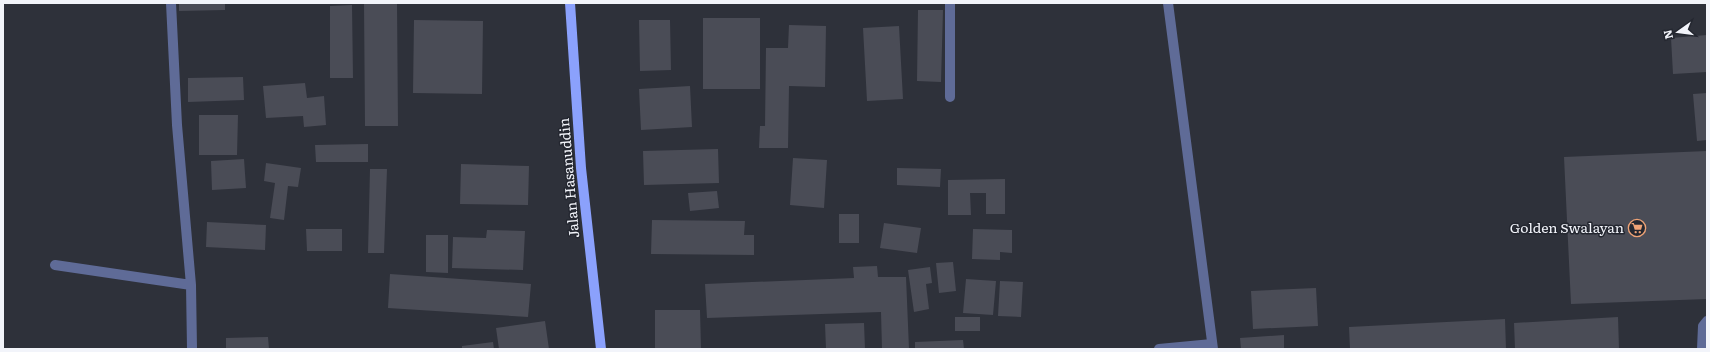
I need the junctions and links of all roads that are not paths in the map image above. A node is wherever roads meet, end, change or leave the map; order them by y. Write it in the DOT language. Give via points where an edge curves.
graph roads {
  1 [pos="171,3"];
  2 [pos="570,3"];
  3 [pos="950,3"];
  4 [pos="1168,3"];
  5 [pos="950,97"];
  6 [pos="55,265"];
  7 [pos="191,285"];
  8 [pos="1707,321"];
  9 [pos="1212,347"];
  10 [pos="192,349"];
  11 [pos="600,349"];
  12 [pos="1159,349"];
  13 [pos="1702,349"];
  1 -- 7 [label="street" via="176,125"];
  2 -- 11 [label="main road, Jalan Hasanuddin" via="581,168"];
  3 -- 5 [label="street"];
  4 -- 9 [label="street"];
  6 -- 7 [label="street"];
  7 -- 10 [label="street"];
  8 -- 13 [label="street" via="1703,326"];
  9 -- 12 [label="street"];
}
